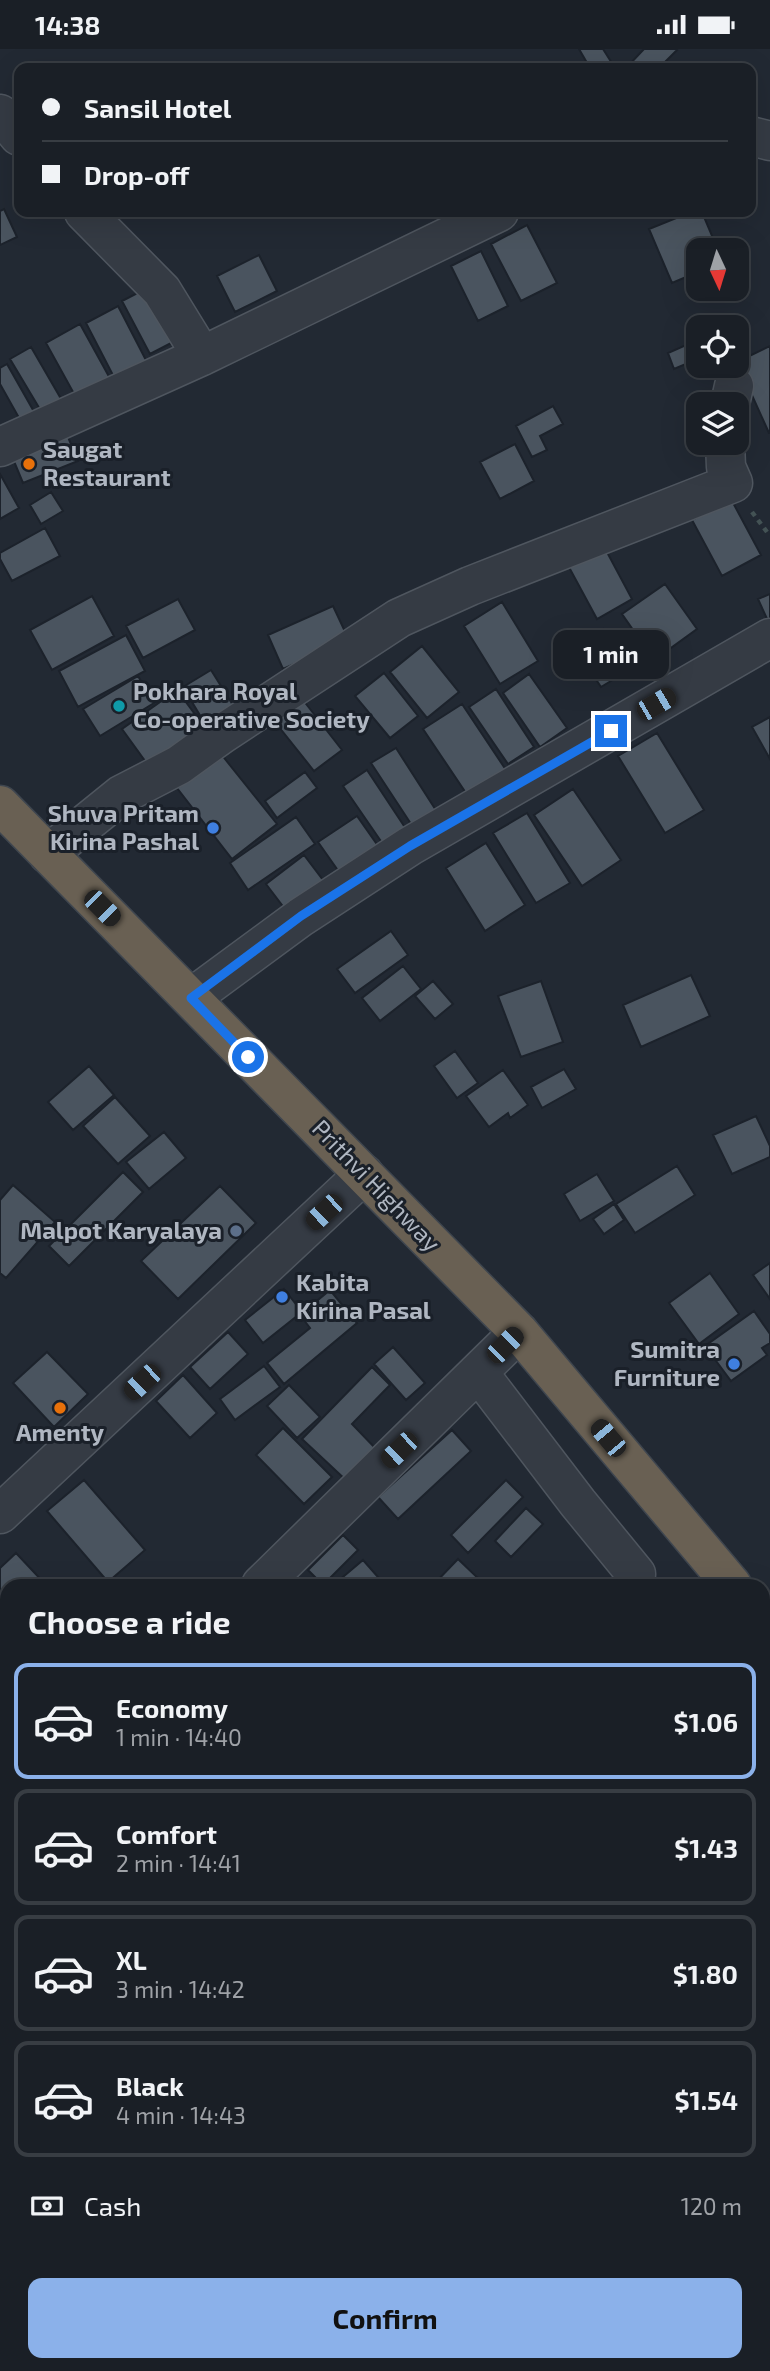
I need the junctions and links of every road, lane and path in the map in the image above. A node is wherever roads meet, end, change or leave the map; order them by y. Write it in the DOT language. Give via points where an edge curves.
graph roads {
  1 [pos="0,114"];
  2 [pos="14,130"];
  3 [pos="89,217"];
  4 [pos="489,217"];
  5 [pos="202,356"];
  6 [pos="0,447"];
  7 [pos="726,455"];
  8 [pos="770,638"];
  9 [pos="0,805"];
  10 [pos="48,854"];
  11 [pos="191,998"];
  12 [pos="364,1174"];
  13 [pos="519,1332"];
  14 [pos="478,1372"];
  15 [pos="0,1514"];
  16 [pos="267,1579"];
  17 [pos="636,1579"];
  18 [pos="727,1579"];
  1 -- 2 [label="street"];
  3 -- 5 [label="street" via="162,291"];
  4 -- 5 [label="street"];
  5 -- 6 [label="street"];
  7 -- 10 [label="street" via="733,483 399,618 179,765 121,795"];
  8 -- 11 [label="street" via="410,846 301,916"];
  9 -- 10 [label="highway, Prithvi Highway"];
  10 -- 11 [label="highway, Prithvi Highway"];
  11 -- 12 [label="highway, Prithvi Highway"];
  12 -- 13 [label="highway, Prithvi Highway"];
  12 -- 15 [label="street"];
  13 -- 14 [label="street"];
  13 -- 18 [label="highway, Prithvi Highway"];
  14 -- 16 [label="street"];
  14 -- 17 [label="street"];
}
